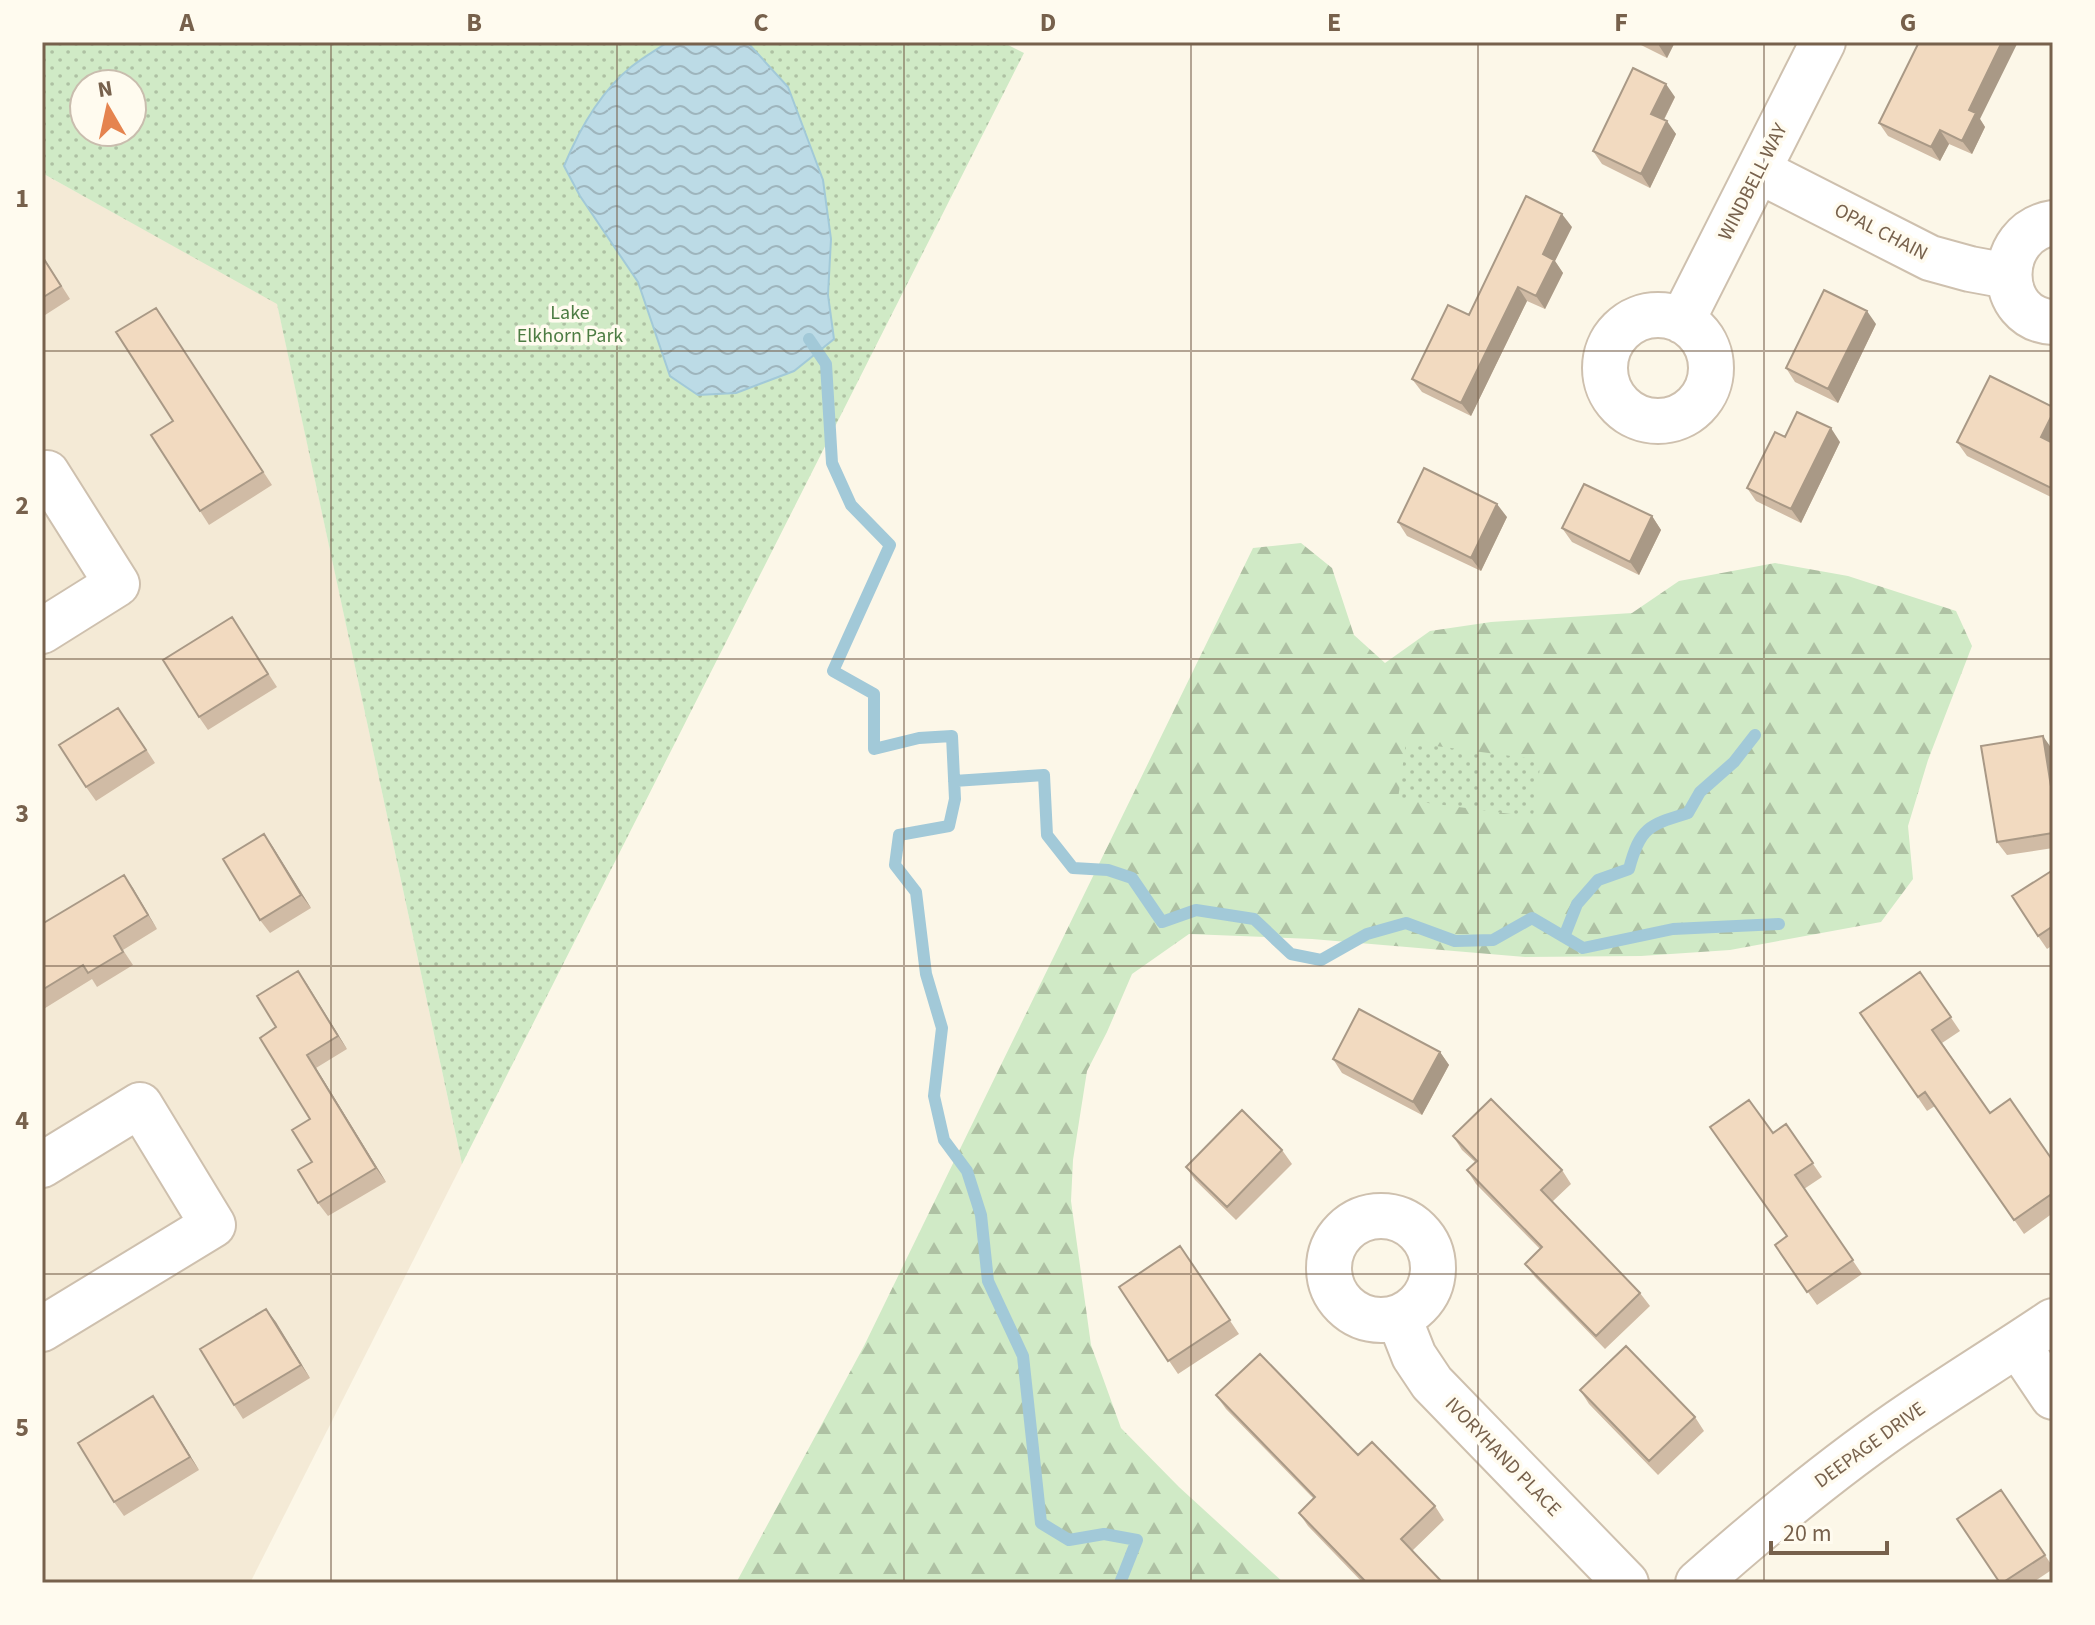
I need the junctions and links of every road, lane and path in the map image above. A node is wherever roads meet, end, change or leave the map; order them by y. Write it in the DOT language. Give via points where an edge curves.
graph roads {
  1 [pos="1823,42"];
  2 [pos="1759,171"];
  3 [pos="2053,223"];
  4 [pos="2008,276"];
  5 [pos="1682,321"];
  6 [pos="2053,322"];
  7 [pos="42,476"];
  8 [pos="42,631"];
  9 [pos="42,1165"];
  10 [pos="1399,1318"];
  11 [pos="42,1329"];
  12 [pos="2036,1333"];
  13 [pos="2053,1397"];
  14 [pos="1626,1583"];
  15 [pos="1698,1583"];
  1 -- 2 [label="street, WINDBELL WAY"];
  2 -- 4 [label="street, OPAL CHAIN" via="1930,258"];
  2 -- 5 [label="street, WINDBELL WAY"];
  3 -- 4 [label="street" via="2023,236"];
  4 -- 6 [label="street" via="2015,299 2027,313"];
  7 -- 8 [label="street" via="47,473 117,584"];
  9 -- 11 [label="street" via="140,1105 213,1225"];
  10 -- 14 [label="street, IVORYHAND PLACE" via="1432,1383"];
  12 -- 13 [label="street"];
  12 -- 15 [label="street, DEEPAGE DRIVE" via="1845,1461"];
}
